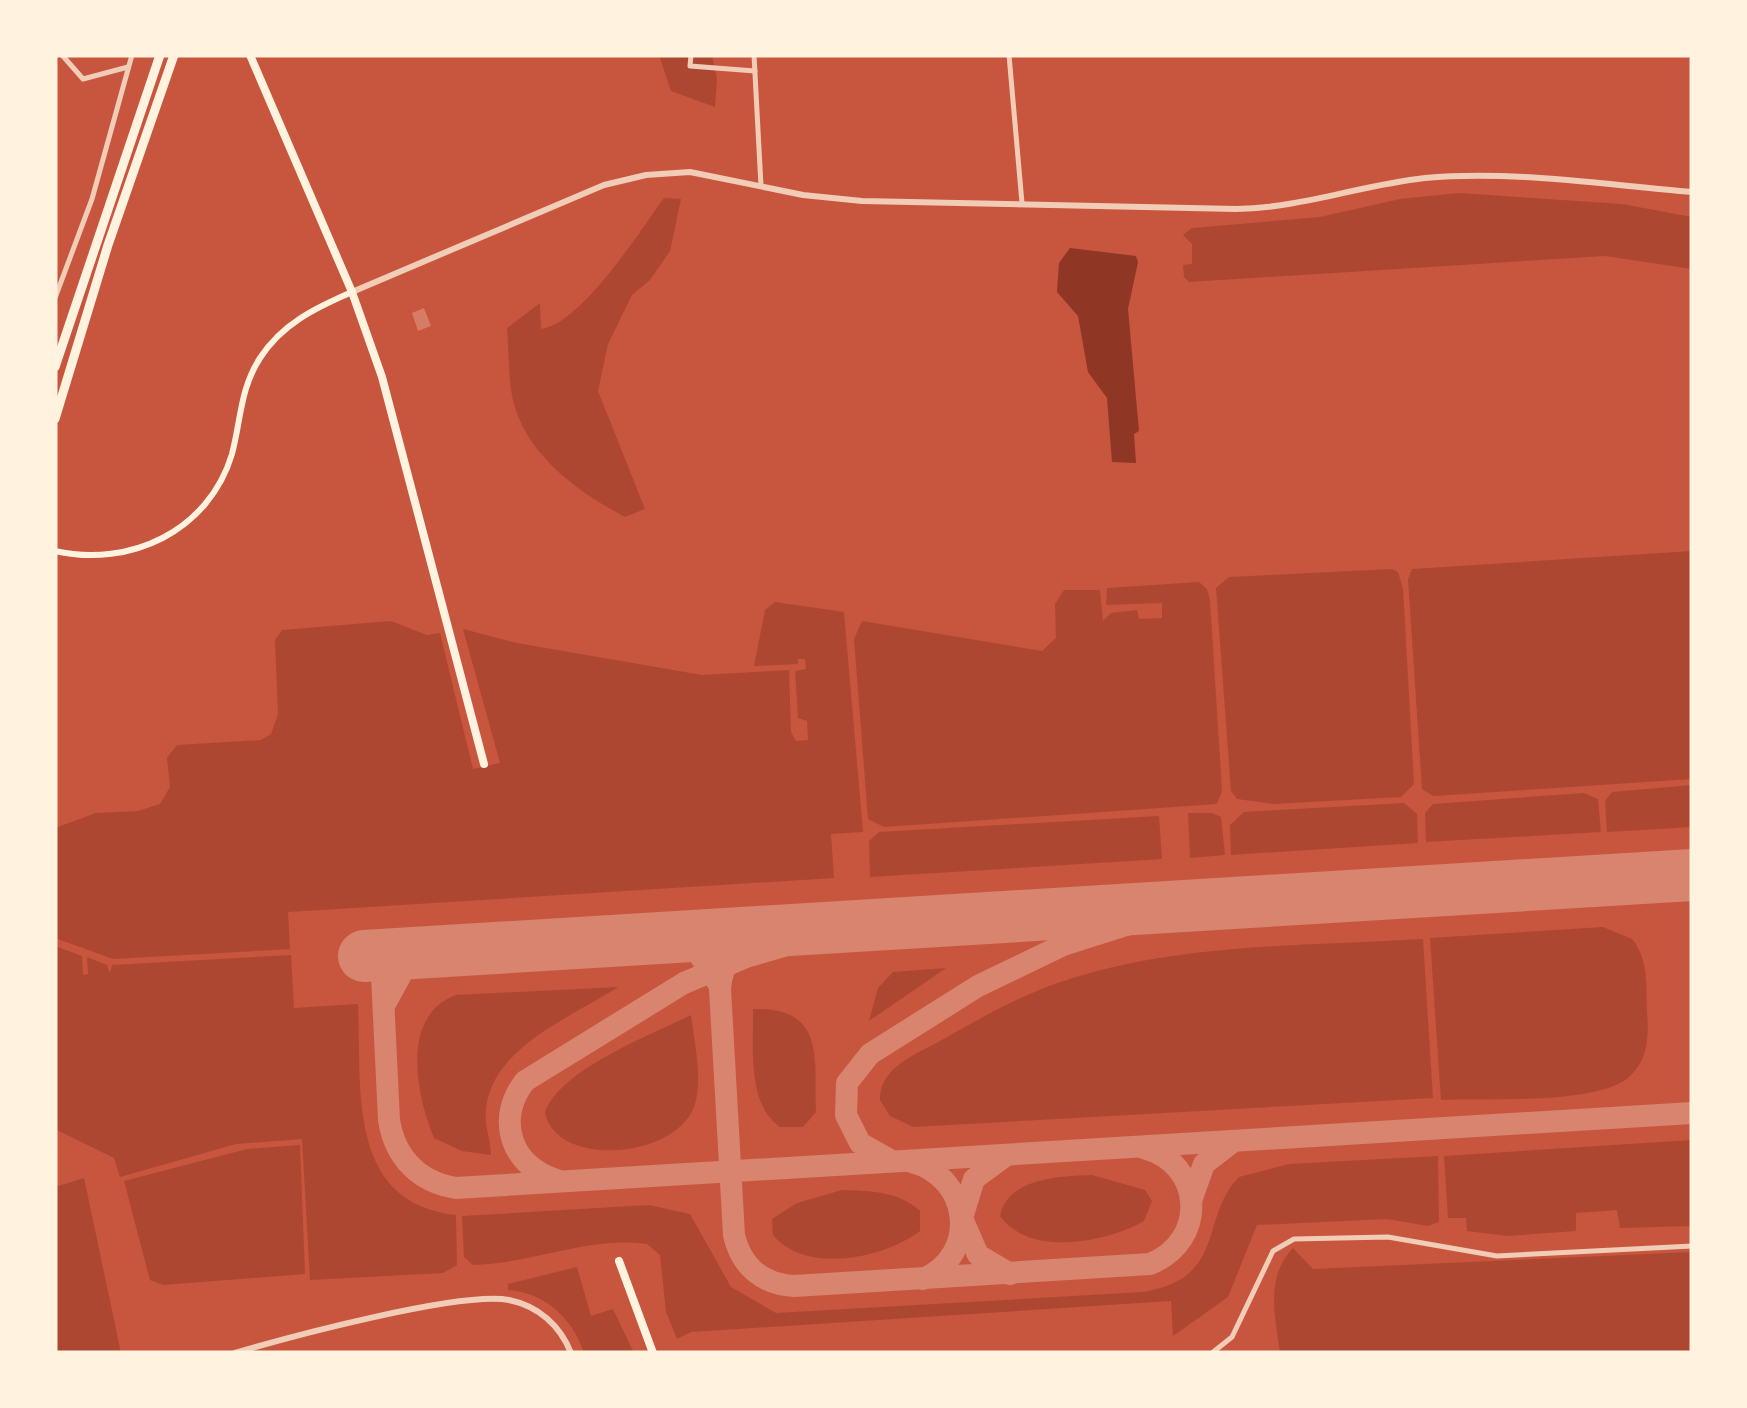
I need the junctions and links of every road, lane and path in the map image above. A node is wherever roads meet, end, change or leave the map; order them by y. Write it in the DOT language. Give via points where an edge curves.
graph roads {
  1 [pos="62,55"];
  2 [pos="132,55"];
  3 [pos="160,55"];
  4 [pos="174,55"];
  5 [pos="250,55"];
  6 [pos="691,55"];
  7 [pos="754,55"];
  8 [pos="1009,55"];
  9 [pos="128,67"];
  10 [pos="755,70"];
  11 [pos="761,186"];
  12 [pos="1692,192"];
  13 [pos="1022,204"];
  14 [pos="352,292"];
  15 [pos="55,298"];
  16 [pos="55,366"];
  17 [pos="55,419"];
  18 [pos="55,551"];
  19 [pos="484,764"];
  20 [pos="1692,1246"];
  21 [pos="619,1261"];
  22 [pos="235,1353"];
  23 [pos="570,1353"];
  24 [pos="652,1353"];
  25 [pos="1212,1353"];
  1 -- 9 [label="street" via="83,79"];
  2 -- 9 [label="street"];
  3 -- 16 [label="highway"];
  4 -- 17 [label="highway"];
  5 -- 14 [label="highway"];
  6 -- 10 [label="street" via="690,66"];
  7 -- 10 [label="street"];
  8 -- 13 [label="street"];
  9 -- 15 [label="street" via="96,186"];
  10 -- 11 [label="street"];
  11 -- 13 [label="street" via="862,201"];
  11 -- 14 [label="street" via="690,172 622,179"];
  12 -- 13 [label="street" via="1450,176 1266,209"];
  14 -- 18 [label="main road" via="301,316 266,349 242,395 229,462 190,519 162,540 126,553"];
  14 -- 19 [label="highway" via="382,377"];
  20 -- 25 [label="street" via="1497,1256 1388,1237 1294,1239 1273,1251 1232,1337"];
  21 -- 24 [label="highway"];
  22 -- 23 [label="street" via="488,1298 535,1309 557,1328"];
}
